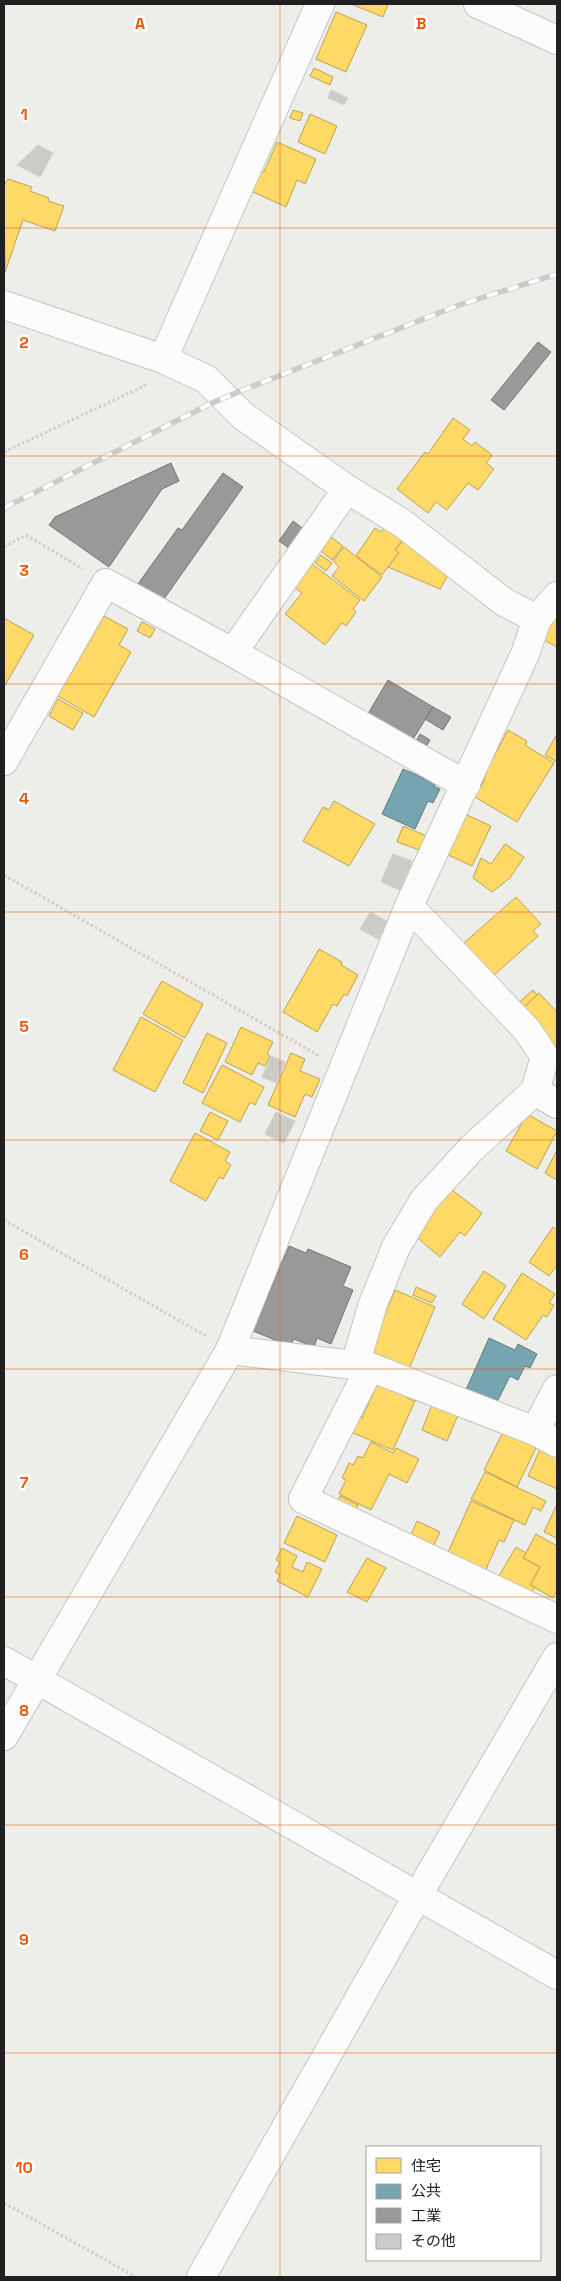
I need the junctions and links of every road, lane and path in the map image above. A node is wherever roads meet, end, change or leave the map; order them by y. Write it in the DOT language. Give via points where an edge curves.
graph roads {
  1 [pos="320,4"];
  2 [pos="478,4"];
  3 [pos="557,40"];
  4 [pos="4,305"];
  5 [pos="163,360"];
  6 [pos="4,452"];
  7 [pos="347,489"];
  8 [pos="4,547"];
  9 [pos="106,583"];
  10 [pos="557,596"];
  11 [pos="537,619"];
  12 [pos="233,652"];
  13 [pos="4,761"];
  14 [pos="466,785"];
  15 [pos="4,875"];
  16 [pos="408,906"];
  17 [pos="343,1070"];
  18 [pos="546,1098"];
  19 [pos="4,1220"];
  20 [pos="230,1350"];
  21 [pos="363,1366"];
  22 [pos="557,1389"];
  23 [pos="546,1437"];
  24 [pos="557,1619"];
  25 [pos="557,1657"];
  26 [pos="4,1661"];
  27 [pos="36,1679"];
  28 [pos="4,1736"];
  29 [pos="418,1895"];
  30 [pos="557,1975"];
  31 [pos="4,2203"];
  32 [pos="136,2277"];
  33 [pos="201,2277"];
  1 -- 5 [label="street"];
  2 -- 3 [label="street"];
  4 -- 5 [label="street"];
  5 -- 6 [label="path" via="144,386"];
  5 -- 7 [label="street" via="206,379 243,416"];
  7 -- 11 [label="street" via="402,523 504,602"];
  7 -- 12 [label="street"];
  8 -- 9 [label="path" via="26,535"];
  9 -- 12 [label="street"];
  9 -- 13 [label="street"];
  10 -- 11 [label="street"];
  11 -- 14 [label="street" via="525,654"];
  12 -- 14 [label="street"];
  14 -- 16 [label="street"];
  15 -- 17 [label="path"];
  16 -- 17 [label="street"];
  16 -- 18 [label="street" via="526,1030 545,1058"];
  17 -- 20 [label="street"];
  18 -- 21 [label="street" via="472,1148 424,1200 396,1247 373,1304"];
  19 -- 20 [label="path"];
  20 -- 21 [label="street"];
  20 -- 27 [label="street"];
  21 -- 23 [label="street"];
  21 -- 24 [label="street" via="303,1499"];
  22 -- 23 [label="street"];
  25 -- 29 [label="street"];
  26 -- 27 [label="street"];
  27 -- 28 [label="street"];
  27 -- 29 [label="street"];
  29 -- 30 [label="street"];
  29 -- 33 [label="street"];
  31 -- 32 [label="path"];
}
